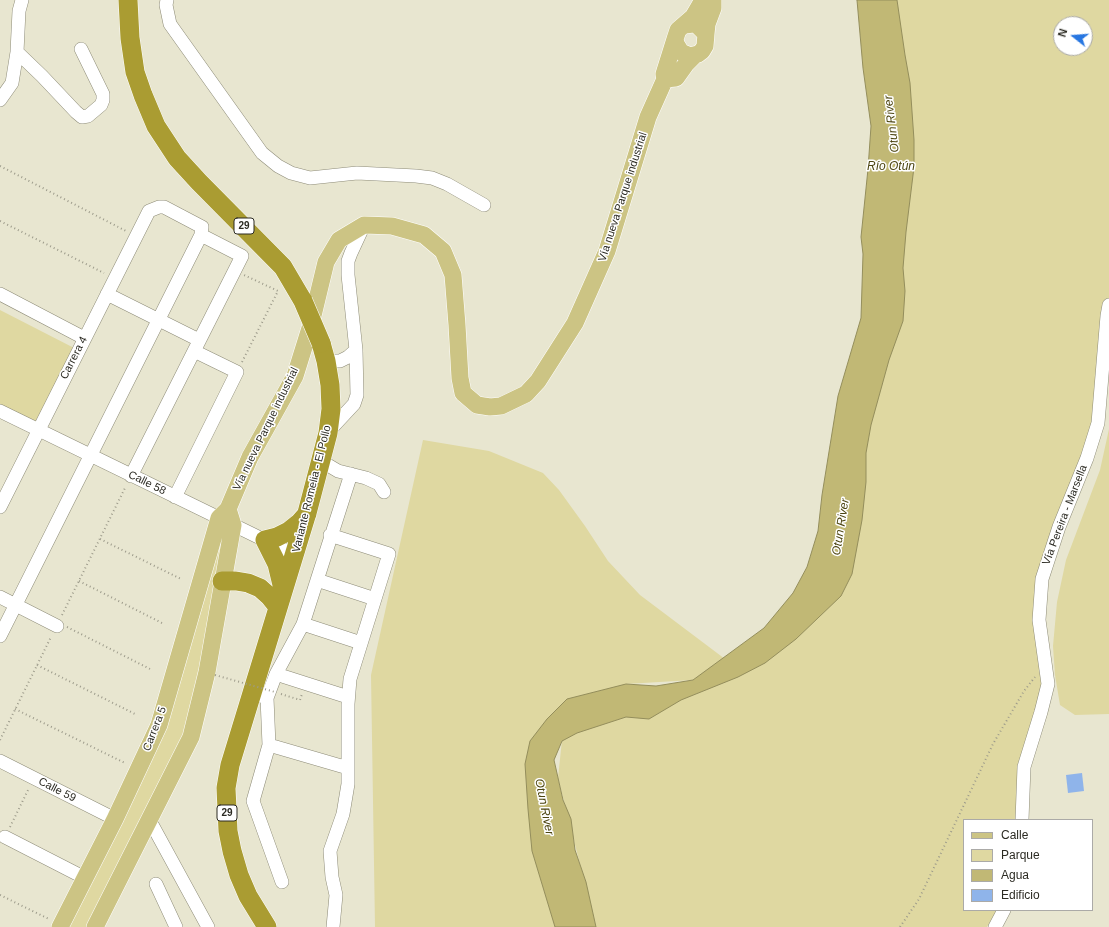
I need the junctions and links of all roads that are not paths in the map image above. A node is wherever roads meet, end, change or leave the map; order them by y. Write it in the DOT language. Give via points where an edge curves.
graph roads {
  1 [pos="22,0"];
  2 [pos="128,0"];
  3 [pos="166,0"];
  4 [pos="703,0"];
  5 [pos="713,0"];
  6 [pos="685,25"];
  7 [pos="706,34"];
  8 [pos="675,39"];
  9 [pos="81,50"];
  10 [pos="17,52"];
  11 [pos="695,55"];
  12 [pos="665,79"];
  13 [pos="0,100"];
  14 [pos="484,205"];
  15 [pos="364,224"];
  16 [pos="202,235"];
  17 [pos="0,294"];
  18 [pos="107,294"];
  19 [pos="1109,305"];
  20 [pos="159,320"];
  21 [pos="84,338"];
  22 [pos="197,345"];
  23 [pos="356,350"];
  24 [pos="326,361"];
  25 [pos="0,410"];
  26 [pos="38,430"];
  27 [pos="328,433"];
  28 [pos="90,456"];
  29 [pos="321,461"];
  30 [pos="351,474"];
  31 [pos="131,476"];
  32 [pos="384,492"];
  33 [pos="175,497"];
  34 [pos="0,507"];
  35 [pos="308,512"];
  36 [pos="226,517"];
  37 [pos="330,535"];
  38 [pos="265,540"];
  39 [pos="295,555"];
  40 [pos="317,580"];
  41 [pos="222,581"];
  42 [pos="0,597"];
  43 [pos="281,599"];
  44 [pos="375,599"];
  45 [pos="15,605"];
  46 [pos="58,624"];
  47 [pos="303,624"];
  48 [pos="0,636"];
  49 [pos="361,643"];
  50 [pos="276,674"];
  51 [pos="265,694"];
  52 [pos="348,697"];
  53 [pos="269,745"];
  54 [pos="0,761"];
  55 [pos="348,768"];
  56 [pos="115,819"];
  57 [pos="149,819"];
  58 [pos="1022,819"];
  59 [pos="5,837"];
  60 [pos="84,878"];
  61 [pos="282,882"];
  62 [pos="156,884"];
  63 [pos="1003,911"];
  64 [pos="60,926"];
  65 [pos="205,926"];
  66 [pos="95,927"];
  67 [pos="176,927"];
  68 [pos="267,927"];
  69 [pos="333,927"];
  70 [pos="995,927"];
  1 -- 10 [label="street"];
  2 -- 24 [label="highway, Variante Romelia - El Pollo / 29, bridge" via="135,72 156,126 177,158 283,266 303,301"];
  3 -- 14 [label="street" via="170,24 262,153 278,166 310,178 357,174 432,178"];
  4 -- 6 [label="main road, Vía nueva Parque industrial"];
  5 -- 7 [label="main road"];
  6 -- 7 [label="main road" via="697,25"];
  6 -- 8 [label="main road, Vía nueva Parque industrial" via="678,30"];
  7 -- 11 [label="main road" via="706,46"];
  8 -- 11 [label="main road" via="681,52 690,56"];
  8 -- 12 [label="main road, Vía nueva Parque industrial" via="664,74"];
  9 -- 10 [label="street" via="103,94 101,105 88,116 82,117"];
  10 -- 13 [label="street" via="12,82"];
  11 -- 12 [label="main road" via="676,78"];
  12 -- 15 [label="main road, Vía nueva Parque industrial" via="648,117 608,251 575,323 538,381 526,394 501,406 490,407 477,405 464,393 460,378 453,276 443,251 424,235 392,226"];
  15 -- 23 [label="street" via="348,261"];
  15 -- 36 [label="main road, Vía nueva Parque industrial" via="339,240 326,262 295,376 250,457"];
  16 -- 18 [label="street, Carrera 4" via="202,227 164,207 149,211"];
  16 -- 20 [label="street"];
  16 -- 22 [label="street" via="242,256"];
  17 -- 21 [label="street"];
  18 -- 20 [label="street"];
  18 -- 21 [label="street, Carrera 4"];
  19 -- 58 [label="street, Vía Pereira - Marsella" via="1098,423 1042,579 1039,620 1048,684 1024,767"];
  20 -- 22 [label="street"];
  20 -- 28 [label="street"];
  21 -- 26 [label="street, Carrera 4"];
  22 -- 31 [label="street"];
  22 -- 33 [label="street" via="237,372"];
  23 -- 24 [label="street" via="340,361"];
  23 -- 27 [label="street" via="357,395 354,404"];
  24 -- 27 [label="highway, Variante Romelia - El Pollo / 29" via="331,409"];
  25 -- 26 [label="street, Calle 58"];
  26 -- 28 [label="street, Calle 58"];
  26 -- 34 [label="street, Carrera 4"];
  27 -- 29 [label="highway, Variante Romelia - El Pollo / 29"];
  28 -- 31 [label="street, Calle 58"];
  28 -- 45 [label="street"];
  29 -- 30 [label="street" via="338,471"];
  29 -- 35 [label="highway, Variante Romelia - El Pollo / 29"];
  30 -- 32 [label="street" via="379,484"];
  30 -- 37 [label="street"];
  31 -- 33 [label="street, Calle 58"];
  33 -- 36 [label="street, Calle 58"];
  35 -- 38 [label="highway" via="289,531"];
  35 -- 39 [label="highway, Variante Romelia - El Pollo / 29"];
  36 -- 38 [label="street, Calle 58"];
  36 -- 41 [label="main road"];
  36 -- 56 [label="main road, Carrera 5" via="159,725"];
  37 -- 40 [label="street"];
  37 -- 44 [label="street" via="389,554"];
  38 -- 39 [label="street, Calle 58"];
  38 -- 43 [label="highway" via="277,564"];
  39 -- 43 [label="highway, Variante Romelia - El Pollo / 29"];
  40 -- 44 [label="street"];
  40 -- 47 [label="street"];
  41 -- 43 [label="highway" via="236,580 248,583 270,596"];
  41 -- 57 [label="main road" via="207,672 190,737"];
  42 -- 45 [label="street"];
  43 -- 51 [label="highway, Variante Romelia - El Pollo / 29"];
  44 -- 49 [label="street"];
  45 -- 46 [label="street"];
  45 -- 48 [label="street"];
  47 -- 49 [label="street"];
  47 -- 50 [label="street"];
  49 -- 52 [label="street" via="350,679"];
  50 -- 51 [label="street"];
  50 -- 52 [label="street"];
  51 -- 53 [label="street"];
  51 -- 68 [label="highway, Variante Romelia - El Pollo / 29" via="230,765 226,788 228,831 239,875 248,896"];
  52 -- 55 [label="street"];
  53 -- 55 [label="street"];
  53 -- 61 [label="street" via="253,801"];
  54 -- 56 [label="street, Calle 59"];
  55 -- 69 [label="street" via="343,814 330,851 336,895"];
  56 -- 60 [label="main road, Carrera 5"];
  57 -- 65 [label="street"];
  57 -- 66 [label="main road"];
  59 -- 60 [label="street"];
  60 -- 64 [label="main road, Carrera 5"];
  62 -- 67 [label="street"];
  63 -- 70 [label="street"];
}
